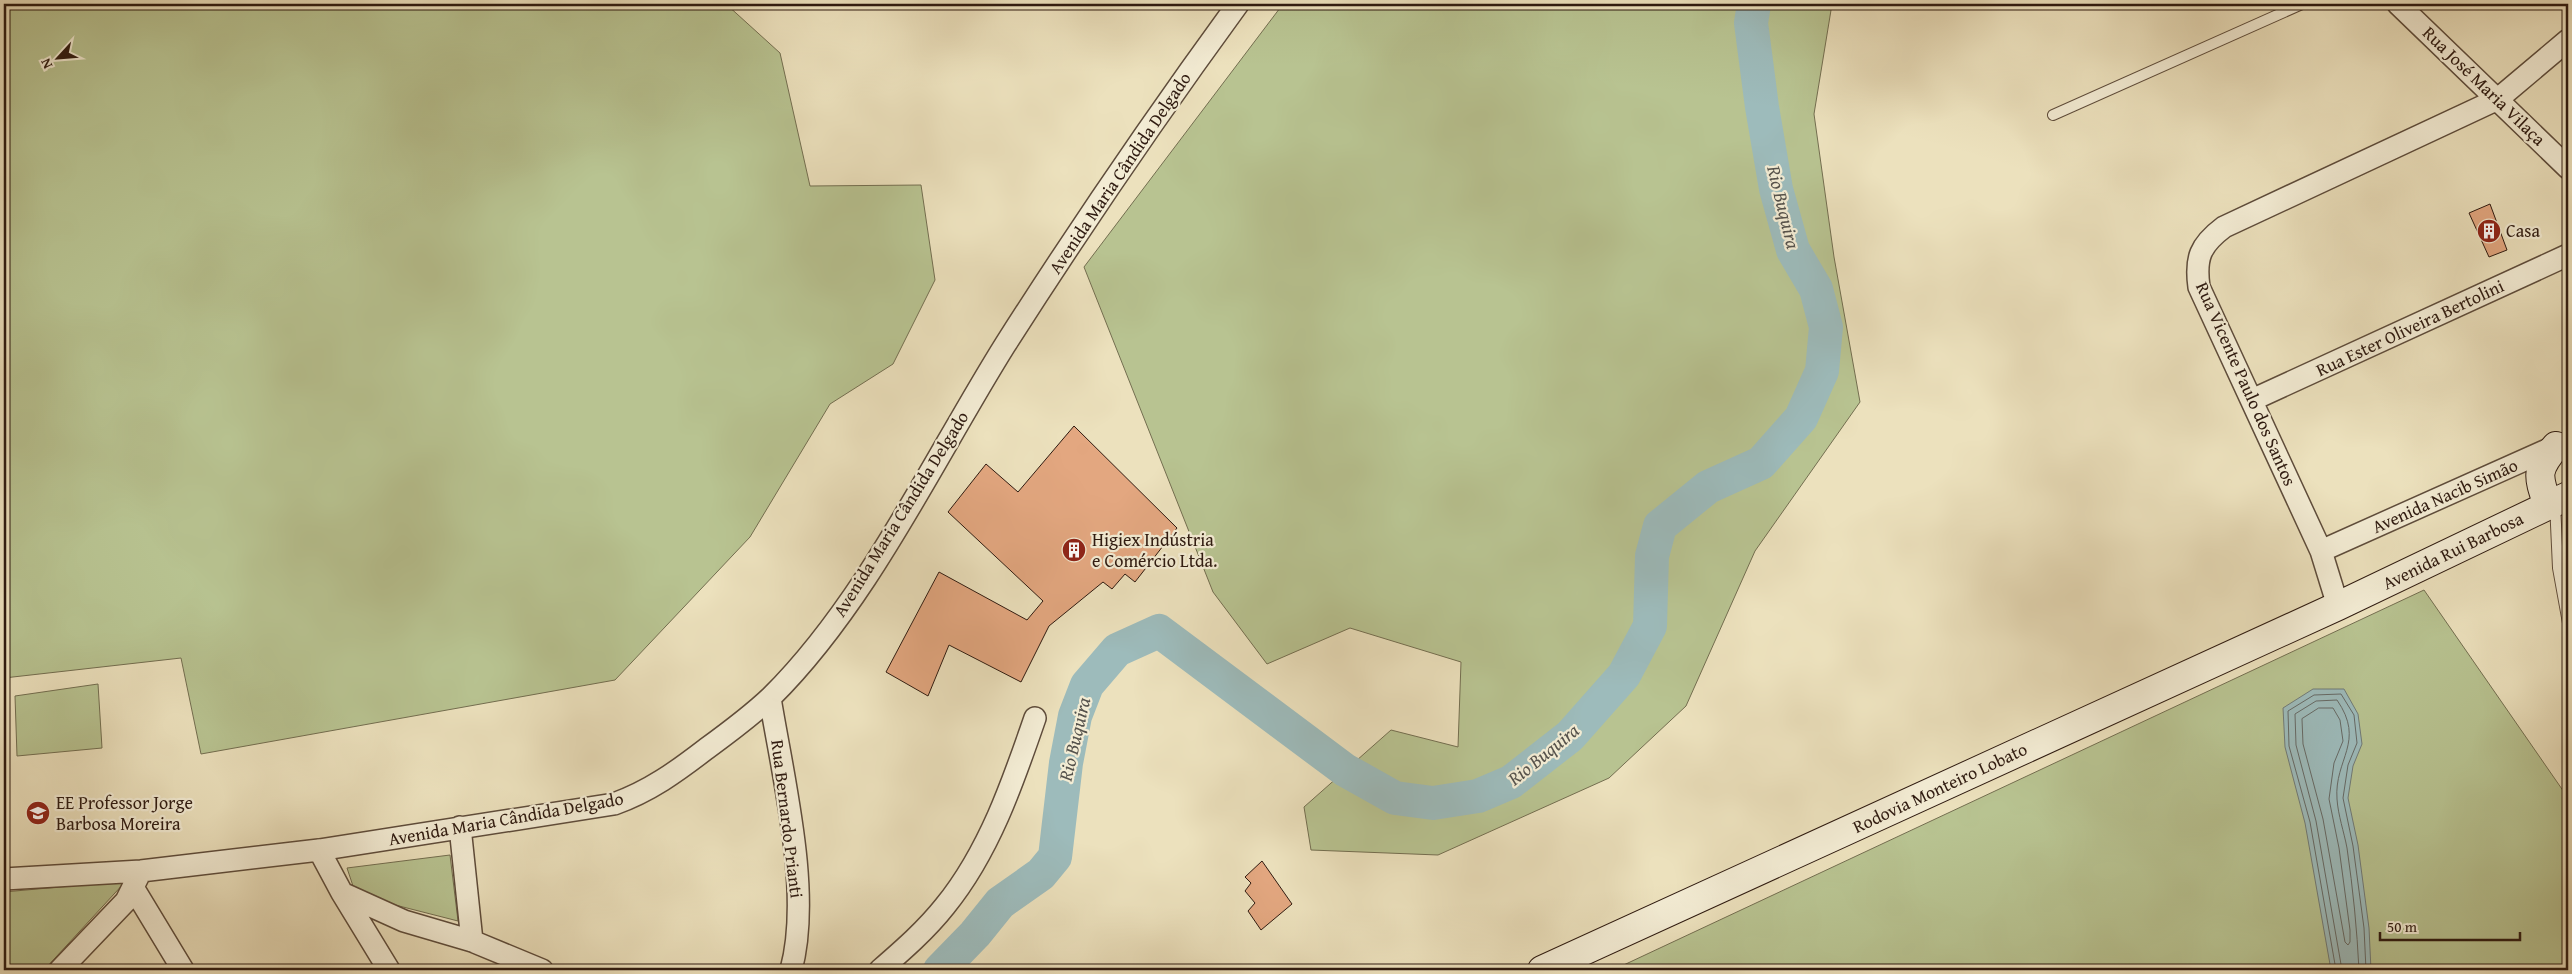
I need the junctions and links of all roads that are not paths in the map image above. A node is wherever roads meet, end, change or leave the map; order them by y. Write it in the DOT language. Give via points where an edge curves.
graph roads {
  1 [pos="1238,4"];
  2 [pos="2302,4"];
  3 [pos="2398,4"];
  4 [pos="2568,40"];
  5 [pos="2498,99"];
  6 [pos="2053,115"];
  7 [pos="2568,168"];
  8 [pos="2568,255"];
  9 [pos="2252,400"];
  10 [pos="2562,444"];
  11 [pos="2557,508"];
  12 [pos="2568,530"];
  13 [pos="2321,551"];
  14 [pos="2338,606"];
  15 [pos="2568,623"];
  16 [pos="770,698"];
  17 [pos="1035,718"];
  18 [pos="460,827"];
  19 [pos="320,850"];
  20 [pos="4,879"];
  21 [pos="138,880"];
  22 [pos="342,893"];
  23 [pos="404,921"];
  24 [pos="472,941"];
  25 [pos="60,970"];
  26 [pos="183,970"];
  27 [pos="389,970"];
  28 [pos="394,970"];
  29 [pos="542,970"];
  30 [pos="791,970"];
  31 [pos="880,970"];
  32 [pos="1542,970"];
  1 -- 16 [label="street, Avenida Maria Cândida Delgado" via="1152,122 1005,346 866,577 814,650"];
  2 -- 6 [label="lane"];
  3 -- 5 [label="street, Rua José Maria Vilaça"];
  4 -- 5 [label="street, Rua Vicente Paulo dos Santos"];
  5 -- 7 [label="street, Rua José Maria Vilaça"];
  5 -- 9 [label="street, Rua Vicente Paulo dos Santos" via="2224,227 2210,238 2196,266 2199,287"];
  8 -- 9 [label="street, Rua Ester Oliveira Bertolini"];
  9 -- 13 [label="street, Rua Vicente Paulo dos Santos"];
  10 -- 11 [label="main road" via="2542,462 2540,473"];
  10 -- 13 [label="street, Avenida Nacib Simão"];
  11 -- 12 [label="lane"];
  11 -- 14 [label="main road, Avenida Rui Barbosa"];
  11 -- 15 [label="lane" via="2558,568"];
  13 -- 14 [label="street, Rua Vicente Paulo dos Santos"];
  14 -- 32 [label="main road, Rodovia Monteiro Lobato"];
  16 -- 18 [label="street, Avenida Maria Cândida Delgado" via="658,785 632,797 614,804"];
  16 -- 30 [label="street, Rua Bernardo Prianti" via="797,875 797,949"];
  17 -- 31 [label="street" via="1015,776 966,878 917,937"];
  18 -- 19 [label="street, Avenida Maria Cândida Delgado"];
  18 -- 24 [label="street"];
  19 -- 21 [label="street, Avenida Maria Cândida Delgado"];
  19 -- 22 [label="street"];
  20 -- 21 [label="street, Avenida Maria Cândida Delgado"];
  21 -- 25 [label="street" via="116,912"];
  21 -- 26 [label="street"];
  22 -- 23 [label="street"];
  22 -- 27 [label="street"];
  23 -- 24 [label="street"];
  23 -- 28 [label="street" via="387,924 382,934"];
  24 -- 29 [label="street"];
}
